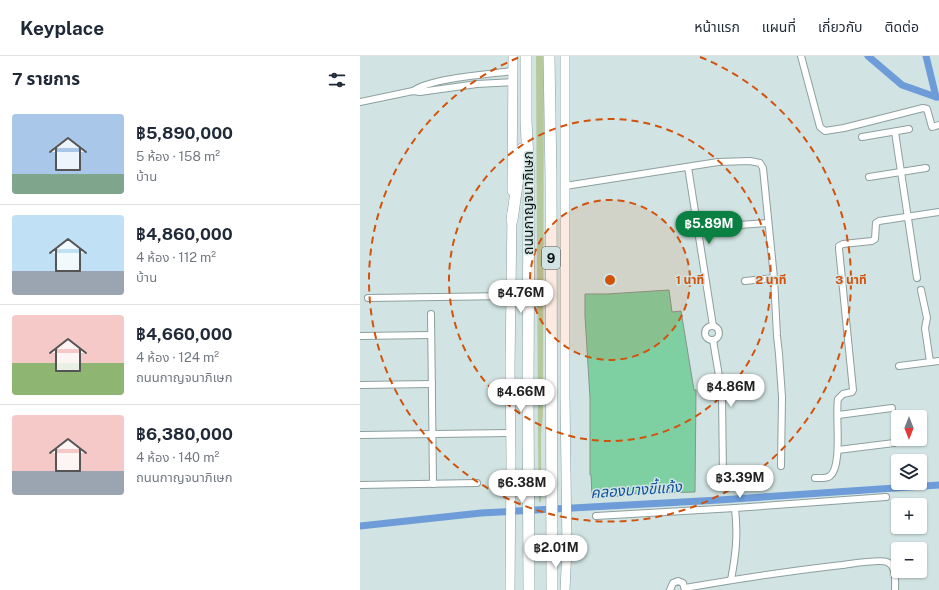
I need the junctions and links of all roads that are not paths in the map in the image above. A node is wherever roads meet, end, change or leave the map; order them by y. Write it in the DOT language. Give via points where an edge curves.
graph roads {
  1 [pos="514,56"];
  2 [pos="526,56"];
  3 [pos="549,56"];
  4 [pos="565,56"];
  5 [pos="801,56"];
  6 [pos="514,71"];
  7 [pos="514,82"];
  8 [pos="413,91"];
  9 [pos="360,102"];
  10 [pos="526,121"];
  11 [pos="939,125"];
  12 [pos="909,129"];
  13 [pos="895,132"];
  14 [pos="862,137"];
  15 [pos="688,167"];
  16 [pos="926,168"];
  17 [pos="901,173"];
  18 [pos="869,177"];
  19 [pos="565,186"];
  20 [pos="939,212"];
  21 [pos="908,217"];
  22 [pos="512,220"];
  23 [pos="768,223"];
  24 [pos="739,225"];
  25 [pos="774,278"];
  26 [pos="917,278"];
  27 [pos="745,281"];
  28 [pos="921,290"];
  29 [pos="511,296"];
  30 [pos="368,298"];
  31 [pos="431,314"];
  32 [pos="713,326"];
  33 [pos="431,335"];
  34 [pos="360,336"];
  35 [pos="713,340"];
  36 [pos="939,361"];
  37 [pos="930,362"];
  38 [pos="899,366"];
  39 [pos="432,384"];
  40 [pos="360,385"];
  41 [pos="892,408"];
  42 [pos="838,415"];
  43 [pos="511,433"];
  44 [pos="433,434"];
  45 [pos="360,435"];
  46 [pos="891,443"];
  47 [pos="838,450"];
  48 [pos="781,466"];
  49 [pos="723,477"];
  50 [pos="815,478"];
  51 [pos="478,483"];
  52 [pos="433,484"];
  53 [pos="360,485"];
  54 [pos="886,497"];
  55 [pos="735,508"];
  56 [pos="596,516"];
  57 [pos="731,580"];
  58 [pos="685,589"];
  59 [pos="510,590"];
  60 [pos="529,590"];
  61 [pos="552,590"];
  62 [pos="565,590"];
  63 [pos="670,590"];
  64 [pos="895,590"];
  1 -- 6 [label="main road"];
  2 -- 10 [label="highway, ถนนกาญจนาภิเษก / 9"];
  3 -- 61 [label="highway, ถนนกาญจนาภิเษก / 9"];
  4 -- 19 [label="main road"];
  5 -- 11 [label="street" via="820,127 825,131 923,108 927,109 932,127"];
  6 -- 7 [label="main road"];
  6 -- 8 [label="street" via="452,79 419,87"];
  7 -- 8 [label="street"];
  7 -- 22 [label="main road"];
  8 -- 9 [label="street"];
  10 -- 22 [label="highway"];
  10 -- 60 [label="highway, ถนนกาญจนาภิเษก / 9" via="529,181"];
  12 -- 13 [label="street"];
  13 -- 14 [label="street"];
  13 -- 17 [label="street"];
  15 -- 19 [label="street"];
  15 -- 23 [label="street" via="724,162 760,163"];
  15 -- 32 [label="street"];
  16 -- 17 [label="street"];
  17 -- 18 [label="street"];
  17 -- 21 [label="street"];
  19 -- 62 [label="main road"];
  20 -- 21 [label="street"];
  21 -- 26 [label="street"];
  21 -- 42 [label="street" via="876,223 876,235 872,241 839,246 853,390 838,399"];
  22 -- 29 [label="main road"];
  23 -- 24 [label="street"];
  23 -- 25 [label="street"];
  25 -- 27 [label="street"];
  25 -- 48 [label="street" via="782,397"];
  28 -- 37 [label="street" via="927,318 925,328"];
  29 -- 30 [label="street"];
  29 -- 43 [label="main road"];
  31 -- 33 [label="street"];
  32 -- 35 [label="street" via="719,332"];
  32 -- 35 [label="street" via="704,332 708,339"];
  33 -- 34 [label="street"];
  33 -- 39 [label="street"];
  35 -- 49 [label="street" via="722,402"];
  36 -- 37 [label="street"];
  37 -- 38 [label="street"];
  39 -- 40 [label="street"];
  39 -- 44 [label="street"];
  41 -- 42 [label="street"];
  42 -- 47 [label="street"];
  43 -- 44 [label="street"];
  43 -- 59 [label="main road"];
  44 -- 45 [label="street"];
  44 -- 52 [label="street"];
  46 -- 47 [label="street"];
  47 -- 50 [label="street" via="836,464 830,476"];
  51 -- 52 [label="street"];
  52 -- 53 [label="street"];
  54 -- 55 [label="street"];
  55 -- 56 [label="street"];
  55 -- 57 [label="street" via="737,541"];
  57 -- 58 [label="street"];
  57 -- 64 [label="street" via="860,563 888,562 894,570"];
  58 -- 63 [label="street" via="678,581 672,583"];
}
